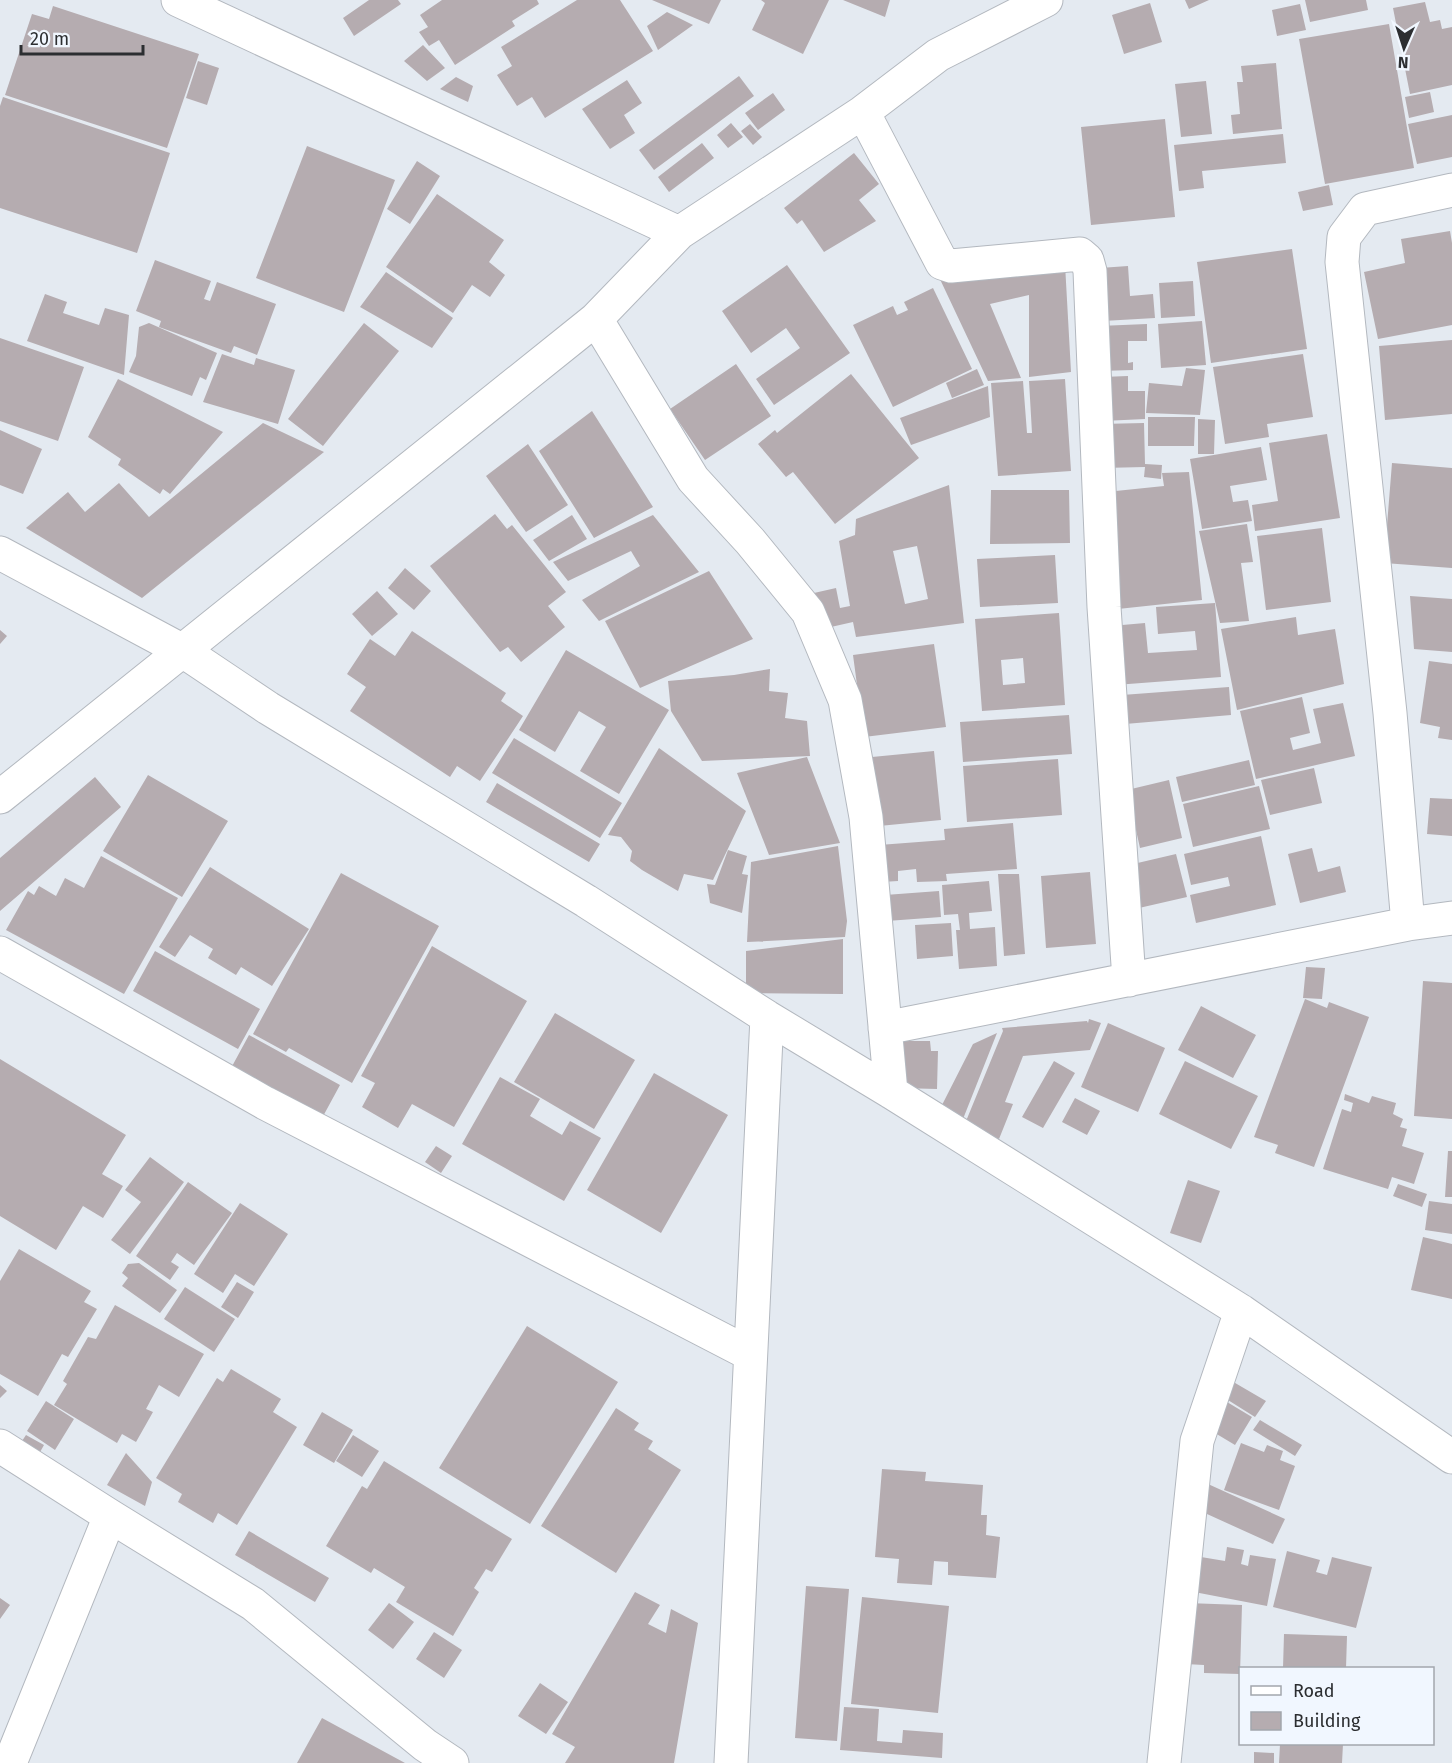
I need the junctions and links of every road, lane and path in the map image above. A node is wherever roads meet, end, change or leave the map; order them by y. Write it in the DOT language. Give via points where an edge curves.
graph roads {
  1 [pos="178,0"];
  2 [pos="1046,0"];
  3 [pos="862,112"];
  4 [pos="1452,190"];
  5 [pos="679,233"];
  6 [pos="596,319"];
  7 [pos="0,553"];
  8 [pos="183,651"];
  9 [pos="0,797"];
  10 [pos="1452,918"];
  11 [pos="1408,924"];
  12 [pos="0,953"];
  13 [pos="1129,980"];
  14 [pos="767,1017"];
  15 [pos="885,1028"];
  16 [pos="891,1092"];
  17 [pos="1241,1311"];
  18 [pos="750,1354"];
  19 [pos="0,1446"];
  20 [pos="1452,1457"];
  21 [pos="110,1516"];
  22 [pos="10,1763"];
  23 [pos="452,1763"];
  24 [pos="731,1763"];
  25 [pos="1164,1763"];
  1 -- 5 [label="street"];
  2 -- 3 [label="street" via="938,56"];
  3 -- 5 [label="street"];
  3 -- 13 [label="street" via="942,263 951,266 1080,254 1087,260 1104,607"];
  4 -- 11 [label="street" via="1365,209 1344,237 1342,262 1390,713"];
  5 -- 6 [label="street"];
  6 -- 8 [label="street"];
  6 -- 15 [label="street" via="693,478 808,612 845,700 866,817"];
  7 -- 8 [label="street"];
  8 -- 9 [label="street"];
  8 -- 14 [label="street" via="268,708 586,901"];
  10 -- 11 [label="street"];
  11 -- 13 [label="street"];
  12 -- 18 [label="street" via="265,1103"];
  13 -- 15 [label="street"];
  14 -- 16 [label="street"];
  14 -- 18 [label="street"];
  15 -- 16 [label="street"];
  16 -- 17 [label="street"];
  17 -- 20 [label="street"];
  17 -- 25 [label="street" via="1197,1441"];
  18 -- 24 [label="street"];
  19 -- 21 [label="street"];
  21 -- 22 [label="street"];
  21 -- 23 [label="street" via="254,1604"];
}
